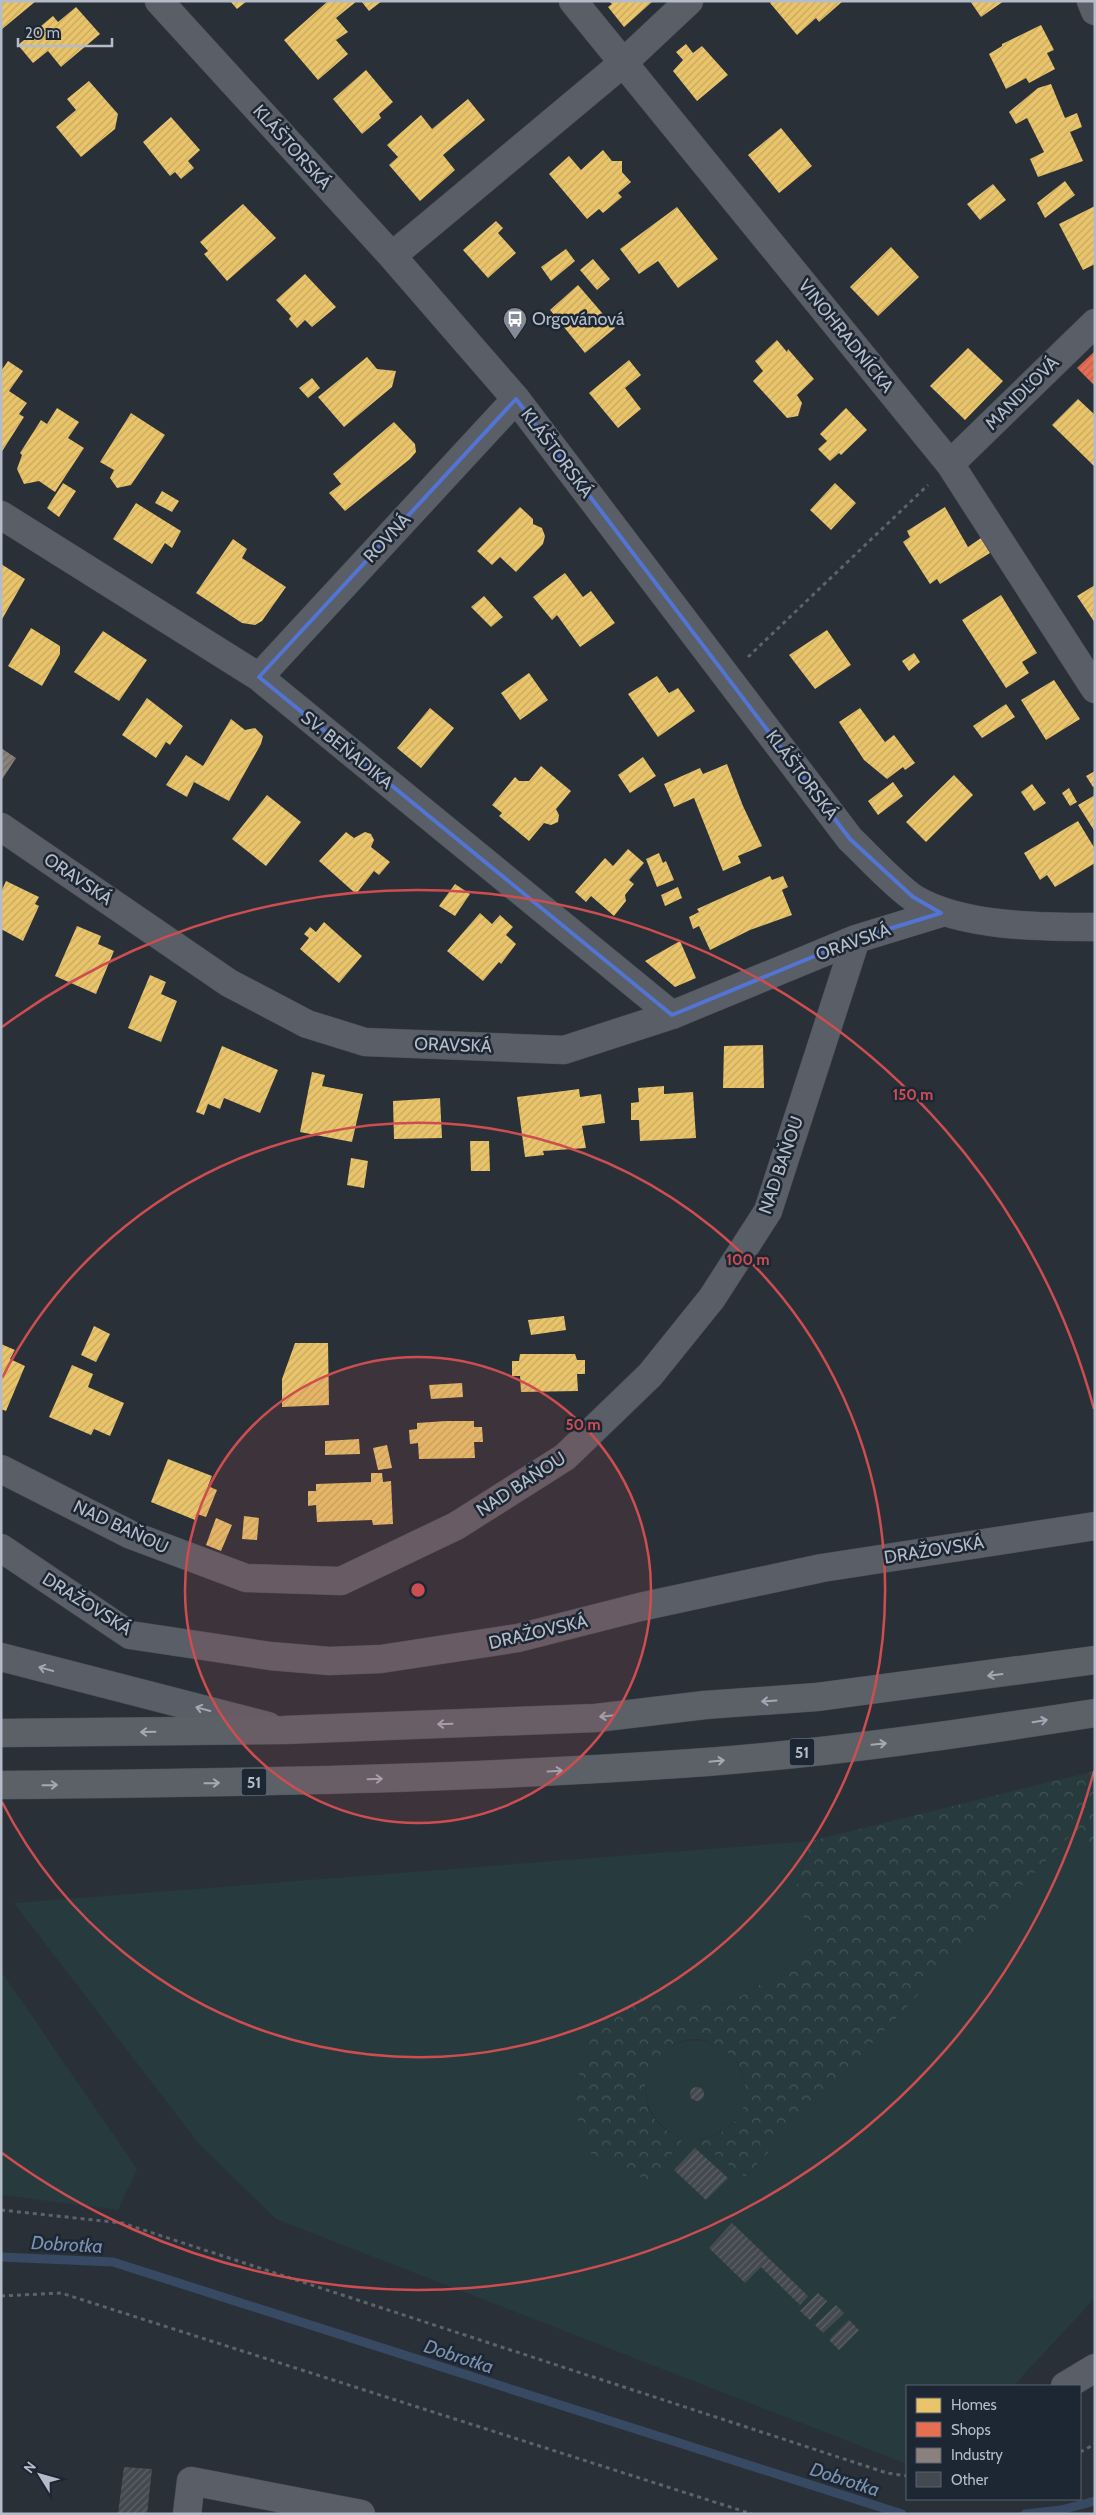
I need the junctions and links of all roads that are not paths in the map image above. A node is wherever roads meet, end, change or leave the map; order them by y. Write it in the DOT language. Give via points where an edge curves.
graph roads {
  1 [pos="159,1"];
  2 [pos="573,1"];
  3 [pos="689,1"];
  4 [pos="1091,1"];
  5 [pos="1095,11"];
  6 [pos="623,63"];
  7 [pos="392,256"];
  8 [pos="1095,324"];
  9 [pos="516,399"];
  10 [pos="950,464"];
  11 [pos="1,515"];
  12 [pos="258,678"];
  13 [pos="1095,690"];
  14 [pos="1,827"];
  15 [pos="941,913"];
  16 [pos="1095,927"];
  17 [pos="856,938"];
  18 [pos="672,1015"];
  19 [pos="1,1469"];
  20 [pos="1095,1526"];
  21 [pos="1,1548"];
  22 [pos="1,1657"];
  23 [pos="1095,1660"];
  24 [pos="1095,1713"];
  25 [pos="284,1730"];
  26 [pos="1,1734"];
  27 [pos="1,1785"];
  28 [pos="1095,2368"];
  29 [pos="1067,2385"];
  30 [pos="187,2514"];
  31 [pos="361,2514"];
  1 -- 7 [label="street, KLÁŠTORSKÁ"];
  2 -- 6 [label="street, VINOHRADNÍCKA"];
  3 -- 6 [label="street"];
  4 -- 5 [label="street"];
  6 -- 7 [label="street"];
  6 -- 10 [label="street, VINOHRADNÍCKA"];
  7 -- 9 [label="street, KLÁŠTORSKÁ"];
  8 -- 10 [label="street, MANDĽOVÁ"];
  9 -- 12 [label="street, ROVNÁ"];
  9 -- 15 [label="street, KLÁŠTORSKÁ" via="850,839 913,897"];
  10 -- 13 [label="street, VINOHRADNÍCKA"];
  11 -- 12 [label="street, SV. BEŇADIKA"];
  12 -- 18 [label="street, SV. BEŇADIKA"];
  14 -- 18 [label="street, ORAVSKÁ" via="229,983 307,1024 365,1042 564,1050"];
  15 -- 16 [label="street" via="1030,927"];
  15 -- 17 [label="street, ORAVSKÁ"];
  17 -- 18 [label="street, ORAVSKÁ"];
  17 -- 19 [label="street, NAD BAŇOU" via="768,1211 712,1298 650,1375 565,1457 456,1526 342,1581 246,1578 131,1535"];
  20 -- 21 [label="street, DRAŽOVSKÁ" via="822,1568 640,1607 518,1638 381,1659 329,1661 270,1656 130,1634"];
  25 -- 22 [label="street, one-way"];
  23 -- 25 [label="main road, one-way" via="817,1697 705,1705 596,1718"];
  27 -- 24 [label="main road, 51, one-way" via="294,1782 708,1762 912,1741"];
  25 -- 26 [label="main road, one-way"];
  28 -- 29 [label="street"];
  30 -- 31 [label="street" via="191,2481"];
}
